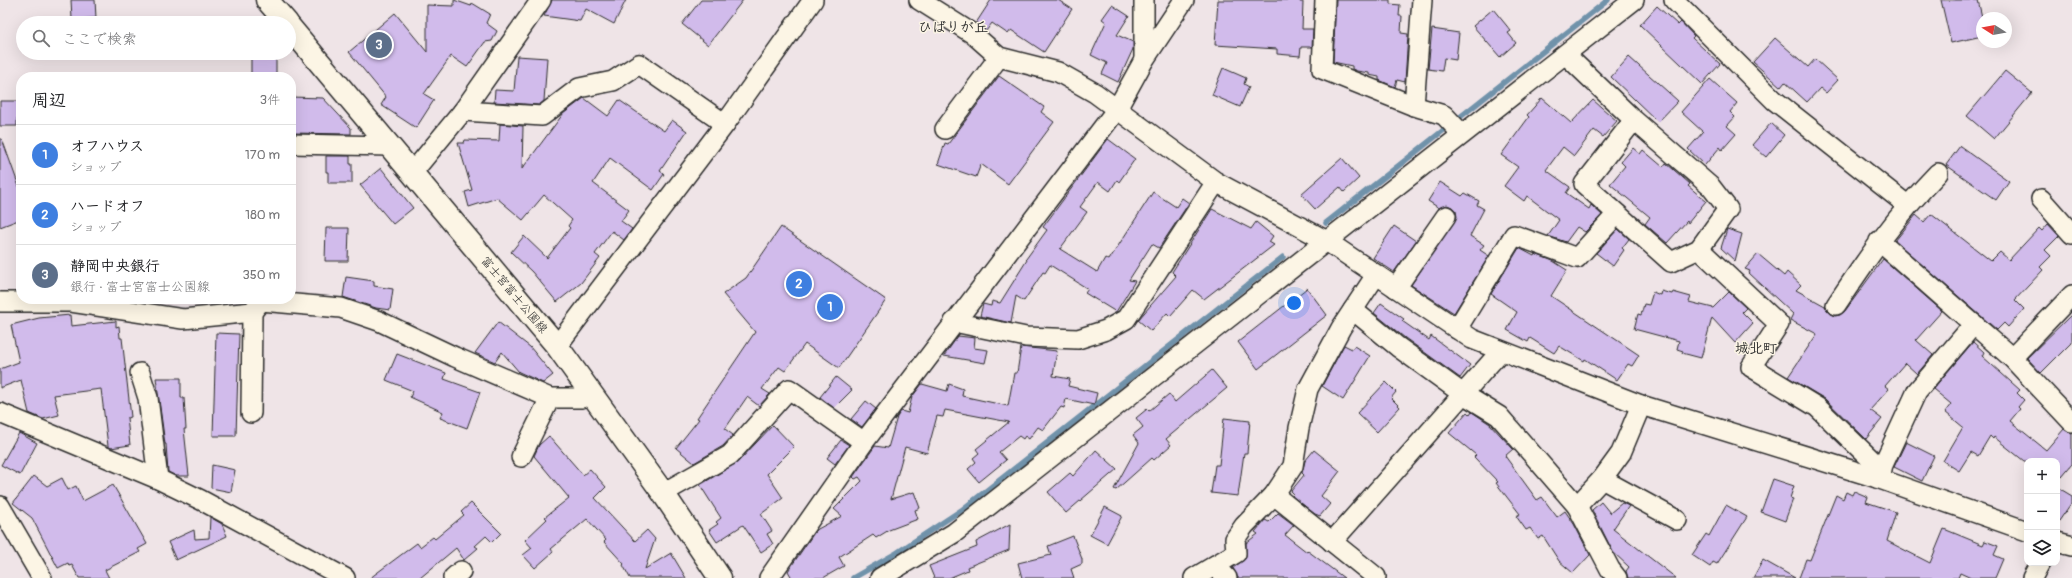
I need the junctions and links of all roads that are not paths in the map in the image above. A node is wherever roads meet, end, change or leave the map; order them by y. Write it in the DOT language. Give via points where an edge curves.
graph roads {
  1 [pos="267,0"];
  2 [pos="541,0"];
  3 [pos="813,0"];
  4 [pos="1144,0"];
  5 [pos="1184,0"];
  6 [pos="1325,0"];
  7 [pos="1422,0"];
  8 [pos="1634,0"];
  9 [pos="1674,0"];
  10 [pos="927,2"];
  11 [pos="281,16"];
  12 [pos="296,34"];
  13 [pos="1566,55"];
  14 [pos="999,57"];
  15 [pos="1144,60"];
  16 [pos="1414,106"];
  17 [pos="1117,109"];
  18 [pos="463,111"];
  19 [pos="1634,120"];
  20 [pos="725,124"];
  21 [pos="1455,127"];
  22 [pos="946,129"];
  23 [pos="296,144"];
  24 [pos="390,146"];
  25 [pos="412,173"];
  26 [pos="1938,173"];
  27 [pos="1216,182"];
  28 [pos="2041,199"];
  29 [pos="1907,205"];
  30 [pos="1617,214"];
  31 [pos="1446,216"];
  32 [pos="2072,234"];
  33 [pos="1326,240"];
  34 [pos="1879,241"];
  35 [pos="1699,249"];
  36 [pos="1376,275"];
  37 [pos="1396,288"];
  38 [pos="2072,294"];
  39 [pos="0,302"];
  40 [pos="16,302"];
  41 [pos="84,304"];
  42 [pos="259,304"];
  43 [pos="295,304"];
  44 [pos="1836,305"];
  45 [pos="1353,310"];
  46 [pos="252,312"];
  47 [pos="954,322"];
  48 [pos="1974,324"];
  49 [pos="1457,329"];
  50 [pos="556,346"];
  51 [pos="1501,351"];
  52 [pos="2012,358"];
  53 [pos="140,373"];
  54 [pos="591,393"];
  55 [pos="1463,394"];
  56 [pos="550,398"];
  57 [pos="1641,406"];
  58 [pos="0,413"];
  59 [pos="251,413"];
  60 [pos="2072,422"];
  61 [pos="864,442"];
  62 [pos="521,457"];
  63 [pos="1880,474"];
  64 [pos="158,479"];
  65 [pos="1602,479"];
  66 [pos="663,493"];
  67 [pos="1274,495"];
  68 [pos="0,506"];
  69 [pos="1577,506"];
  70 [pos="1677,520"];
  71 [pos="2024,530"];
  72 [pos="1332,542"];
  73 [pos="2060,543"];
  74 [pos="2072,546"];
  75 [pos="2038,566"];
  76 [pos="1221,572"];
  77 [pos="42,578"];
  78 [pos="345,578"];
  79 [pos="720,578"];
  80 [pos="769,578"];
  81 [pos="880,578"];
  82 [pos="1194,578"];
  83 [pos="1375,578"];
  84 [pos="1617,578"];
  85 [pos="2032,578"];
  1 -- 11 [label="main road"];
  2 -- 18 [label="street"];
  3 -- 20 [label="street"];
  4 -- 15 [label="street"];
  5 -- 15 [label="street"];
  6 -- 16 [label="street" via="1322,69"];
  7 -- 16 [label="street"];
  8 -- 13 [label="street"];
  9 -- 29 [label="street" via="1774,100"];
  10 -- 14 [label="street" via="973,34"];
  12 -- 24 [label="main road, 富士宮富士公園線"];
  13 -- 19 [label="street"];
  13 -- 21 [label="street"];
  14 -- 17 [label="street" via="1058,72"];
  14 -- 22 [label="street"];
  15 -- 17 [label="street"];
  16 -- 21 [label="street"];
  17 -- 27 [label="street"];
  17 -- 47 [label="street"];
  18 -- 20 [label="street" via="542,116 579,88 613,81 639,64"];
  18 -- 25 [label="street"];
  19 -- 30 [label="street" via="1584,184"];
  19 -- 35 [label="street" via="1711,187 1728,210"];
  20 -- 50 [label="street"];
  21 -- 33 [label="street"];
  23 -- 24 [label="street"];
  24 -- 25 [label="main road, 富士宮富士公園線"];
  25 -- 50 [label="main road, 富士宮富士公園線"];
  26 -- 29 [label="street"];
  27 -- 33 [label="street"];
  27 -- 47 [label="street" via="1126,319 1106,330 1078,339 1026,336"];
  28 -- 32 [label="street"];
  29 -- 34 [label="street"];
  30 -- 35 [label="street" via="1671,262"];
  30 -- 49 [label="street" via="1577,258 1514,235"];
  31 -- 37 [label="street"];
  33 -- 36 [label="street"];
  33 -- 81 [label="street" via="954,533"];
  34 -- 44 [label="street"];
  34 -- 48 [label="street"];
  35 -- 63 [label="street" via="1779,324 1751,367 1817,407"];
  36 -- 37 [label="street"];
  36 -- 45 [label="street"];
  37 -- 49 [label="street"];
  38 -- 52 [label="street"];
  39 -- 40 [label="street"];
  41 -- 46 [label="street" via="183,319"];
  42 -- 46 [label="street"];
  43 -- 56 [label="street" via="341,308 379,321 455,358"];
  45 -- 55 [label="street" via="1398,347"];
  45 -- 67 [label="street" via="1308,389 1293,466"];
  46 -- 59 [label="street"];
  47 -- 61 [label="street"];
  48 -- 52 [label="street"];
  48 -- 63 [label="street" via="1917,391"];
  49 -- 51 [label="street" via="1472,340"];
  50 -- 54 [label="main road, 富士宮富士公園線"];
  51 -- 55 [label="street"];
  51 -- 57 [label="street"];
  52 -- 60 [label="street"];
  53 -- 64 [label="street" via="148,398"];
  54 -- 56 [label="street" via="582,398"];
  54 -- 66 [label="main road, 富士宮富士公園線"];
  55 -- 69 [label="street" via="1499,416"];
  55 -- 72 [label="street"];
  56 -- 62 [label="street"];
  57 -- 63 [label="street"];
  57 -- 65 [label="street" via="1621,453"];
  58 -- 64 [label="street"];
  61 -- 66 [label="street" via="789,389 730,455"];
  61 -- 80 [label="street"];
  63 -- 71 [label="street"];
  64 -- 78 [label="street"];
  65 -- 69 [label="street"];
  65 -- 70 [label="street"];
  66 -- 79 [label="main road, 富士宮富士公園線"];
  67 -- 72 [label="street"];
  67 -- 76 [label="street" via="1235,539 1236,553"];
  68 -- 77 [label="street"];
  69 -- 84 [label="street"];
  72 -- 83 [label="street"];
  73 -- 74 [label="street"];
  75 -- 85 [label="street"];
  76 -- 82 [label="street"];
}
